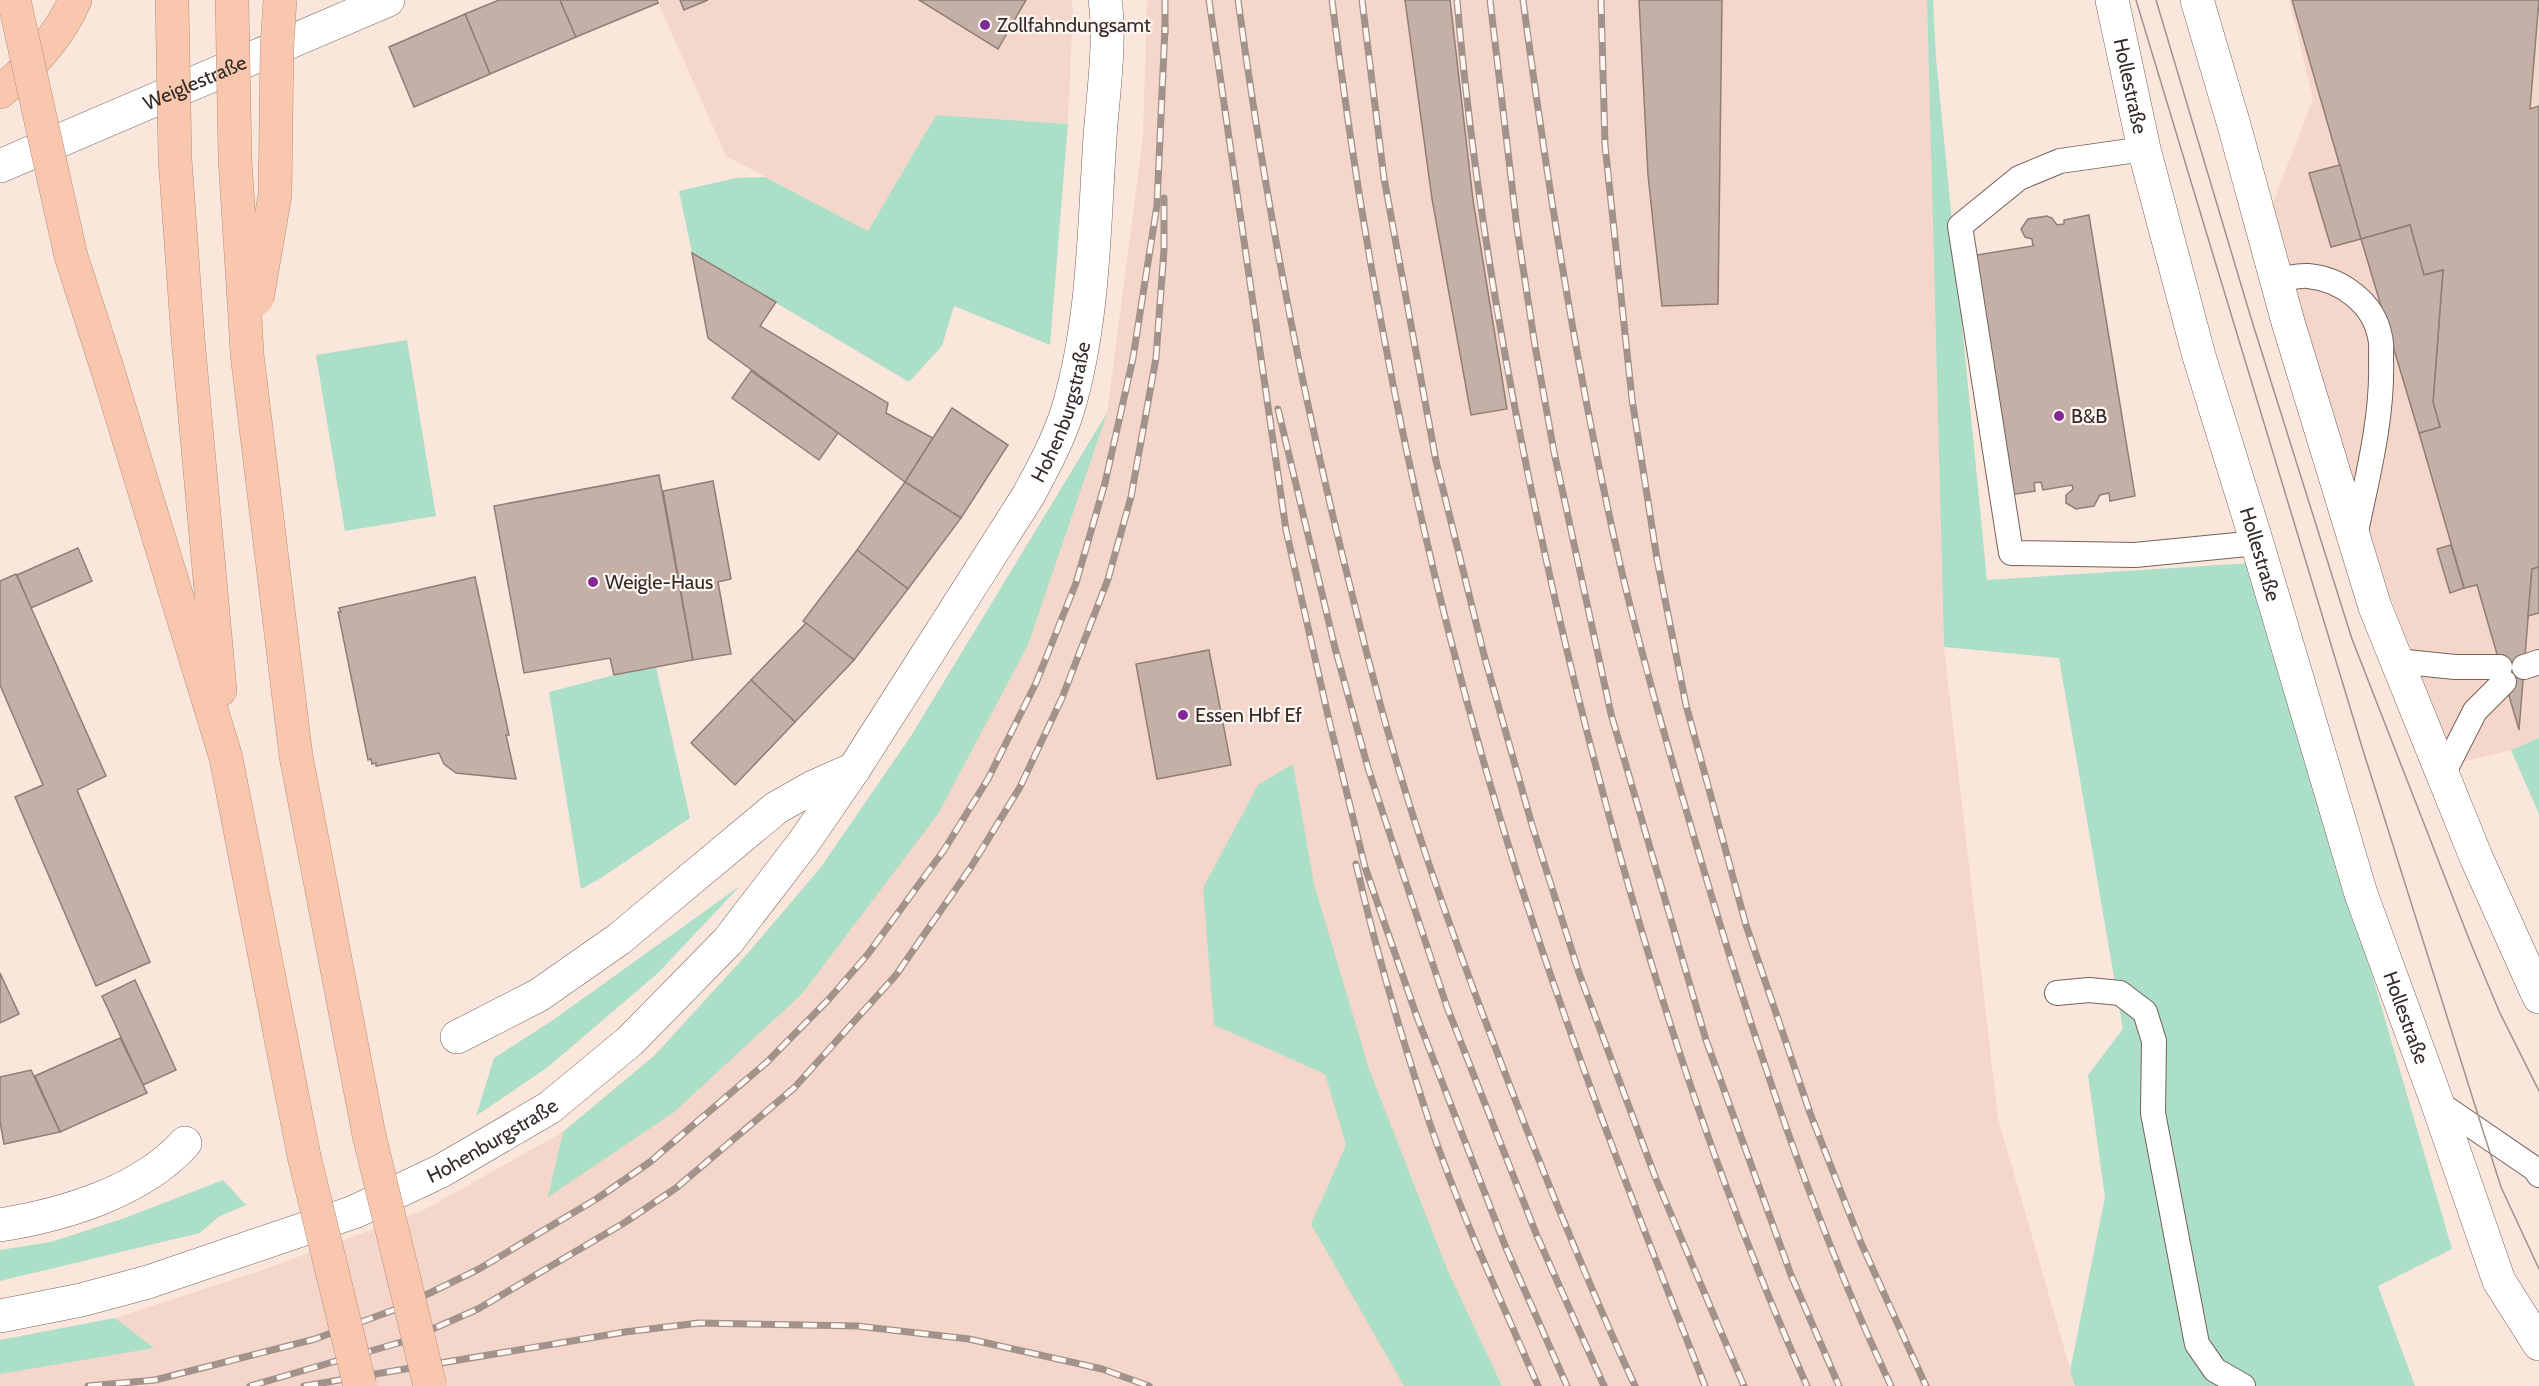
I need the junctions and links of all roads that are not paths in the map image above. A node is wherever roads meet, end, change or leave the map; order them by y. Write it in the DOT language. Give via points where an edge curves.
graph roads {
  1 [pos="14,0"];
  2 [pos="75,0"];
  3 [pos="172,0"];
  4 [pos="232,0"];
  5 [pos="280,0"];
  6 [pos="388,0"];
  7 [pos="1105,0"];
  8 [pos="2112,0"];
  9 [pos="2197,0"];
  10 [pos="0,92"];
  11 [pos="2144,148"];
  12 [pos="0,166"];
  13 [pos="2276,280"];
  14 [pos="250,315"];
  15 [pos="2354,541"];
  16 [pos="2257,543"];
  17 [pos="2396,661"];
  18 [pos="226,758"];
  19 [pos="854,770"];
  20 [pos="2443,774"];
  21 [pos="2057,993"];
  22 [pos="2539,997"];
  23 [pos="457,1037"];
  24 [pos="2437,1102"];
  25 [pos="185,1143"];
  26 [pos="2539,1175"];
  27 [pos="0,1225"];
  28 [pos="0,1316"];
  29 [pos="2539,1344"];
  30 [pos="360,1386"];
  31 [pos="430,1386"];
  32 [pos="2243,1386"];
  1 -- 18 [label="highway, bridge" via="71,256"];
  2 -- 10 [label="highway" via="26,70"];
  3 -- 18 [label="highway, bridge" via="176,159 188,339"];
  4 -- 14 [label="highway, bridge" via="235,159"];
  5 -- 14 [label="highway, bridge" via="275,195"];
  6 -- 12 [label="street, Weiglestraße"];
  7 -- 19 [label="street, Hohenburgstraße" via="1092,257 1084,336 1068,411 1028,496"];
  8 -- 11 [label="street, Hollestraße"];
  9 -- 13 [label="street"];
  11 -- 16 [label="street, Hollestraße" via="2199,356"];
  11 -- 16 [label="lane" via="2060,161 2019,178 1960,226 2012,553 2135,555"];
  13 -- 15 [label="street"];
  13 -- 15 [label="lane" via="2308,276 2338,283 2360,299 2380,337 2382,383 2378,420"];
  14 -- 31 [label="highway, bridge" via="247,354 296,756 369,1135"];
  15 -- 17 [label="street"];
  16 -- 24 [label="street, Hollestraße" via="2361,894"];
  17 -- 20 [label="street"];
  17 -- 20 [label="lane" via="2502,675 2475,711"];
  18 -- 30 [label="highway, bridge" via="304,1156"];
  19 -- 23 [label="street" via="776,808 620,939 538,995"];
  19 -- 28 [label="street, Hohenburgstraße" via="728,941 630,1041 549,1108 441,1171 354,1212 148,1282"];
  20 -- 22 [label="street"];
  21 -- 32 [label="lane" via="2120,993 2145,1012 2154,1041 2152,1113 2197,1344 2215,1370"];
  24 -- 26 [label="lane"];
  24 -- 29 [label="street, Hollestraße" via="2499,1281"];
  25 -- 27 [label="street" via="146,1177 111,1194"];
}
